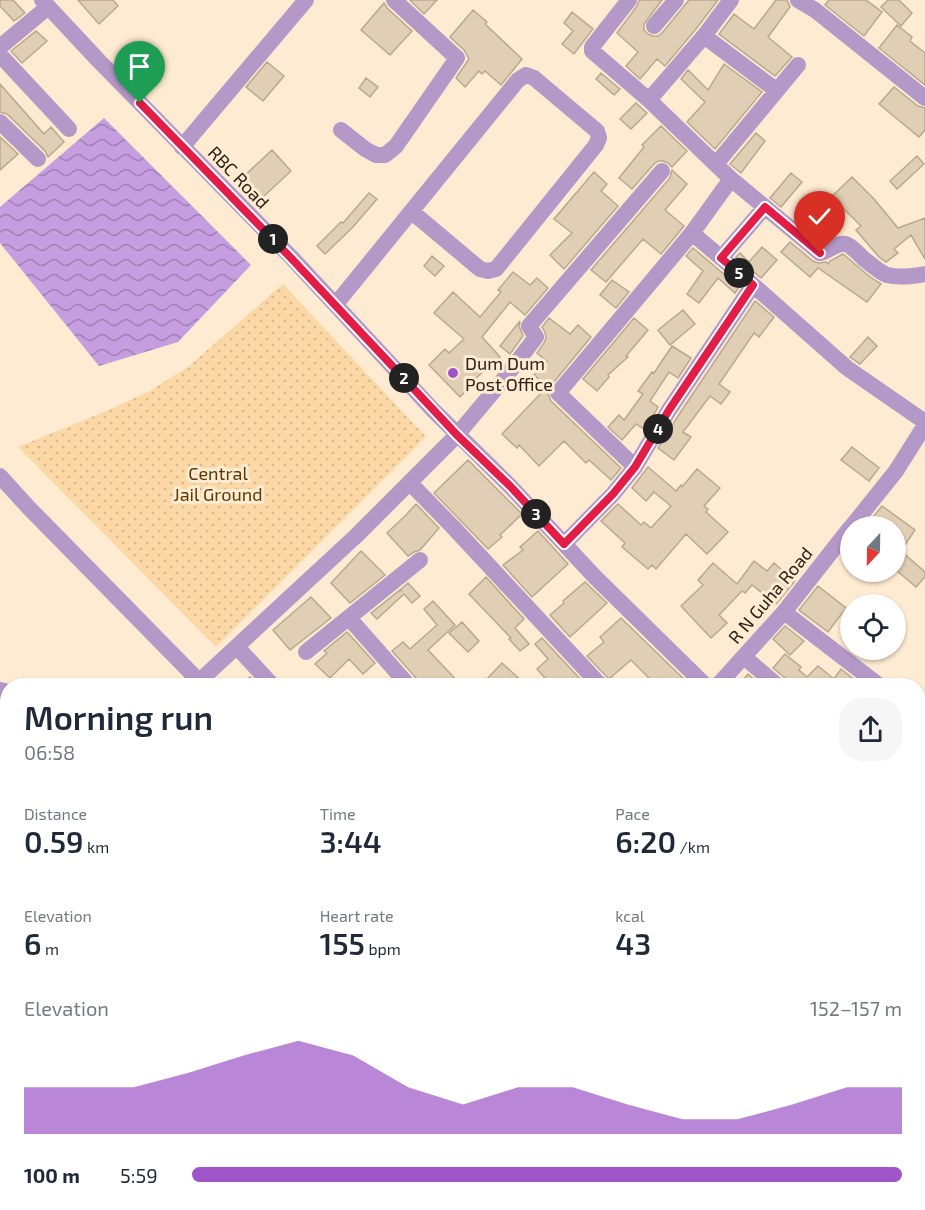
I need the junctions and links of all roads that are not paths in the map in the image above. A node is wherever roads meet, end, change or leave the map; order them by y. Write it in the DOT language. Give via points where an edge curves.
graph roads {
  1 [pos="306,0"];
  2 [pos="394,0"];
  3 [pos="629,0"];
  4 [pos="676,0"];
  5 [pos="731,0"];
  6 [pos="798,0"];
  7 [pos="45,3"];
  8 [pos="654,26"];
  9 [pos="704,36"];
  10 [pos="0,47"];
  11 [pos="0,55"];
  12 [pos="798,65"];
  13 [pos="776,90"];
  14 [pos="925,98"];
  15 [pos="650,100"];
  16 [pos="0,122"];
  17 [pos="69,129"];
  18 [pos="341,130"];
  19 [pos="182,147"];
  20 [pos="38,159"];
  21 [pos="716,164"];
  22 [pos="662,171"];
  23 [pos="731,179"];
  24 [pos="765,207"];
  25 [pos="412,212"];
  26 [pos="692,233"];
  27 [pos="721,258"];
  28 [pos="925,274"];
  29 [pos="753,285"];
  30 [pos="336,304"];
  31 [pos="925,424"];
  32 [pos="457,435"];
  33 [pos="635,467"];
  34 [pos="0,476"];
  35 [pos="410,483"];
  36 [pos="860,516"];
  37 [pos="840,541"];
  38 [pos="564,544"];
  39 [pos="420,560"];
  40 [pos="784,612"];
  41 [pos="349,618"];
  42 [pos="237,647"];
  43 [pos="306,651"];
  44 [pos="744,657"];
  45 [pos="191,678"];
  46 [pos="202,678"];
  47 [pos="266,678"];
  48 [pos="401,678"];
  49 [pos="594,678"];
  50 [pos="698,678"];
  51 [pos="724,678"];
  52 [pos="769,678"];
  53 [pos="870,678"];
  1 -- 19 [label="street"];
  2 -- 18 [label="street" via="457,58 396,146 385,155 365,149"];
  3 -- 15 [label="street" via="592,51"];
  4 -- 8 [label="street"];
  5 -- 9 [label="street"];
  6 -- 14 [label="street"];
  7 -- 10 [label="street"];
  7 -- 19 [label="street, RBC Road"];
  9 -- 13 [label="street"];
  9 -- 15 [label="street"];
  11 -- 17 [label="street"];
  12 -- 13 [label="street"];
  13 -- 21 [label="street"];
  15 -- 21 [label="street"];
  16 -- 20 [label="street"];
  19 -- 30 [label="street, RBC Road"];
  21 -- 23 [label="street"];
  22 -- 32 [label="street" via="529,326 536,337"];
  23 -- 24 [label="street"];
  23 -- 26 [label="street"];
  24 -- 27 [label="street"];
  24 -- 28 [label="street" via="820,253 845,244 888,275"];
  25 -- 25 [label="street" via="526,75 597,131 596,145 496,269 480,269"];
  25 -- 30 [label="street"];
  26 -- 27 [label="street"];
  26 -- 33 [label="street" via="558,393"];
  27 -- 29 [label="street"];
  29 -- 31 [label="street" via="847,368"];
  29 -- 33 [label="street"];
  30 -- 32 [label="street, RBC Road"];
  31 -- 36 [label="street, R N Guha Road" via="896,471"];
  32 -- 35 [label="street"];
  32 -- 38 [label="street, RBC Road"];
  33 -- 38 [label="street"];
  34 -- 45 [label="street"];
  35 -- 42 [label="street"];
  35 -- 49 [label="street"];
  37 -- 40 [label="street, R N Guha Road"];
  38 -- 50 [label="street, RBC Road"];
  39 -- 41 [label="street"];
  40 -- 44 [label="street, R N Guha Road"];
  40 -- 53 [label="street"];
  41 -- 43 [label="street"];
  41 -- 48 [label="street"];
  42 -- 46 [label="street"];
  42 -- 47 [label="street"];
  44 -- 51 [label="street, R N Guha Road"];
  44 -- 52 [label="street"];
}
